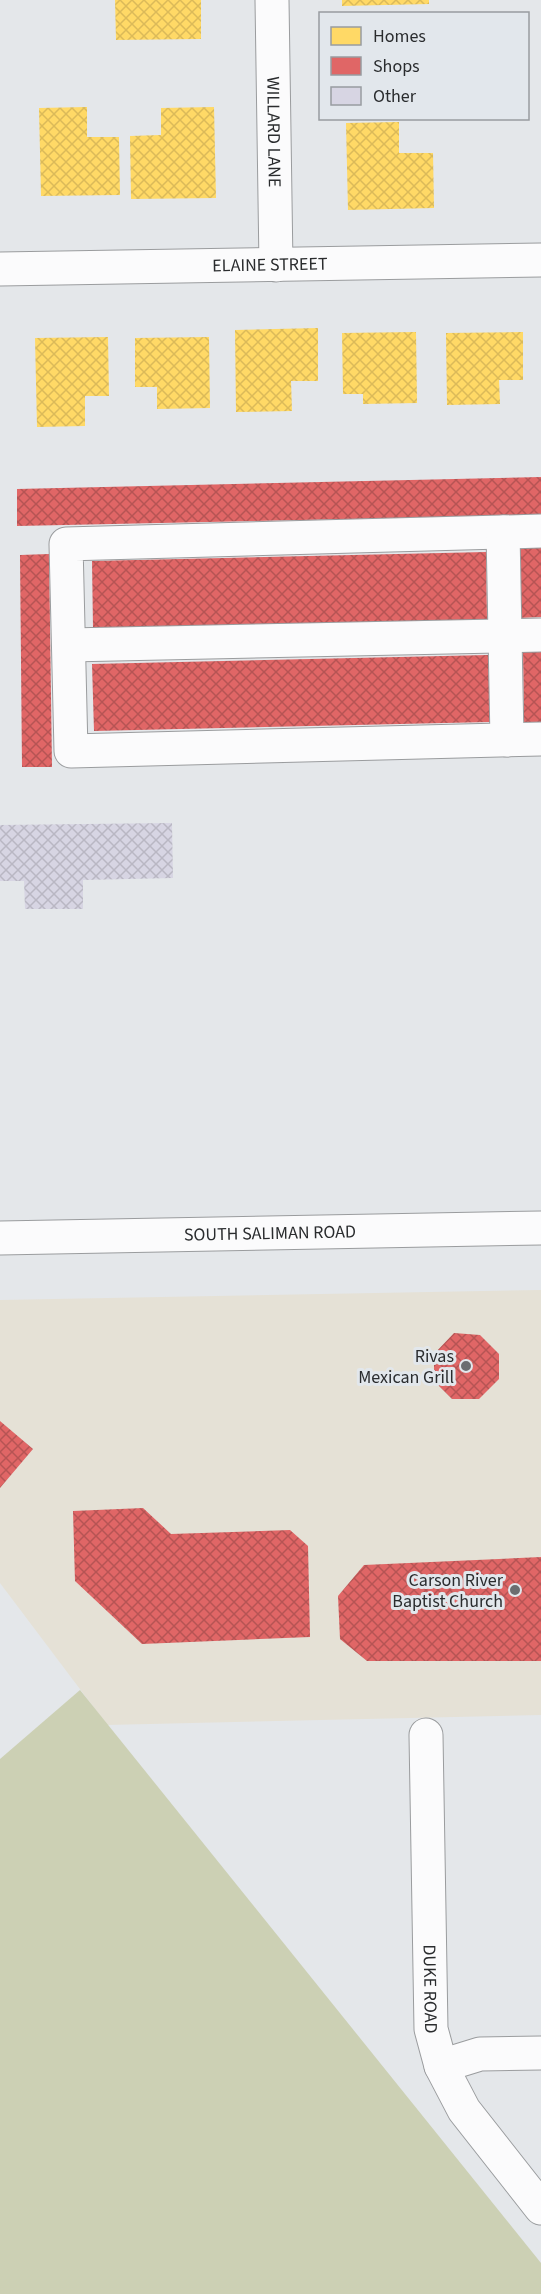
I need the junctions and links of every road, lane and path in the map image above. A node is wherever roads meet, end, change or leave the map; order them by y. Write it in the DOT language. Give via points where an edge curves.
graph roads {
  1 [pos="272,0"];
  2 [pos="541,260"];
  3 [pos="276,265"];
  4 [pos="0,270"];
  5 [pos="541,531"];
  6 [pos="503,532"];
  7 [pos="541,635"];
  8 [pos="505,636"];
  9 [pos="69,645"];
  10 [pos="541,739"];
  11 [pos="507,740"];
  12 [pos="541,1228"];
  13 [pos="0,1238"];
  14 [pos="426,1735"];
  15 [pos="541,2053"];
  16 [pos="441,2066"];
  17 [pos="541,2208"];
  1 -- 3 [label="street, WILLARD LANE"];
  2 -- 3 [label="street, ELAINE STREET"];
  3 -- 4 [label="street, ELAINE STREET"];
  5 -- 6 [label="street"];
  6 -- 8 [label="street"];
  6 -- 9 [label="street" via="66,544"];
  7 -- 8 [label="street"];
  8 -- 9 [label="street"];
  8 -- 11 [label="street"];
  9 -- 11 [label="street" via="71,752"];
  10 -- 11 [label="street"];
  12 -- 13 [label="street, SOUTH SALIMAN ROAD"];
  14 -- 16 [label="street, DUKE ROAD" via="431,2029"];
  15 -- 16 [label="street" via="480,2054"];
  16 -- 17 [label="street, DUKE ROAD" via="464,2110"];
}
